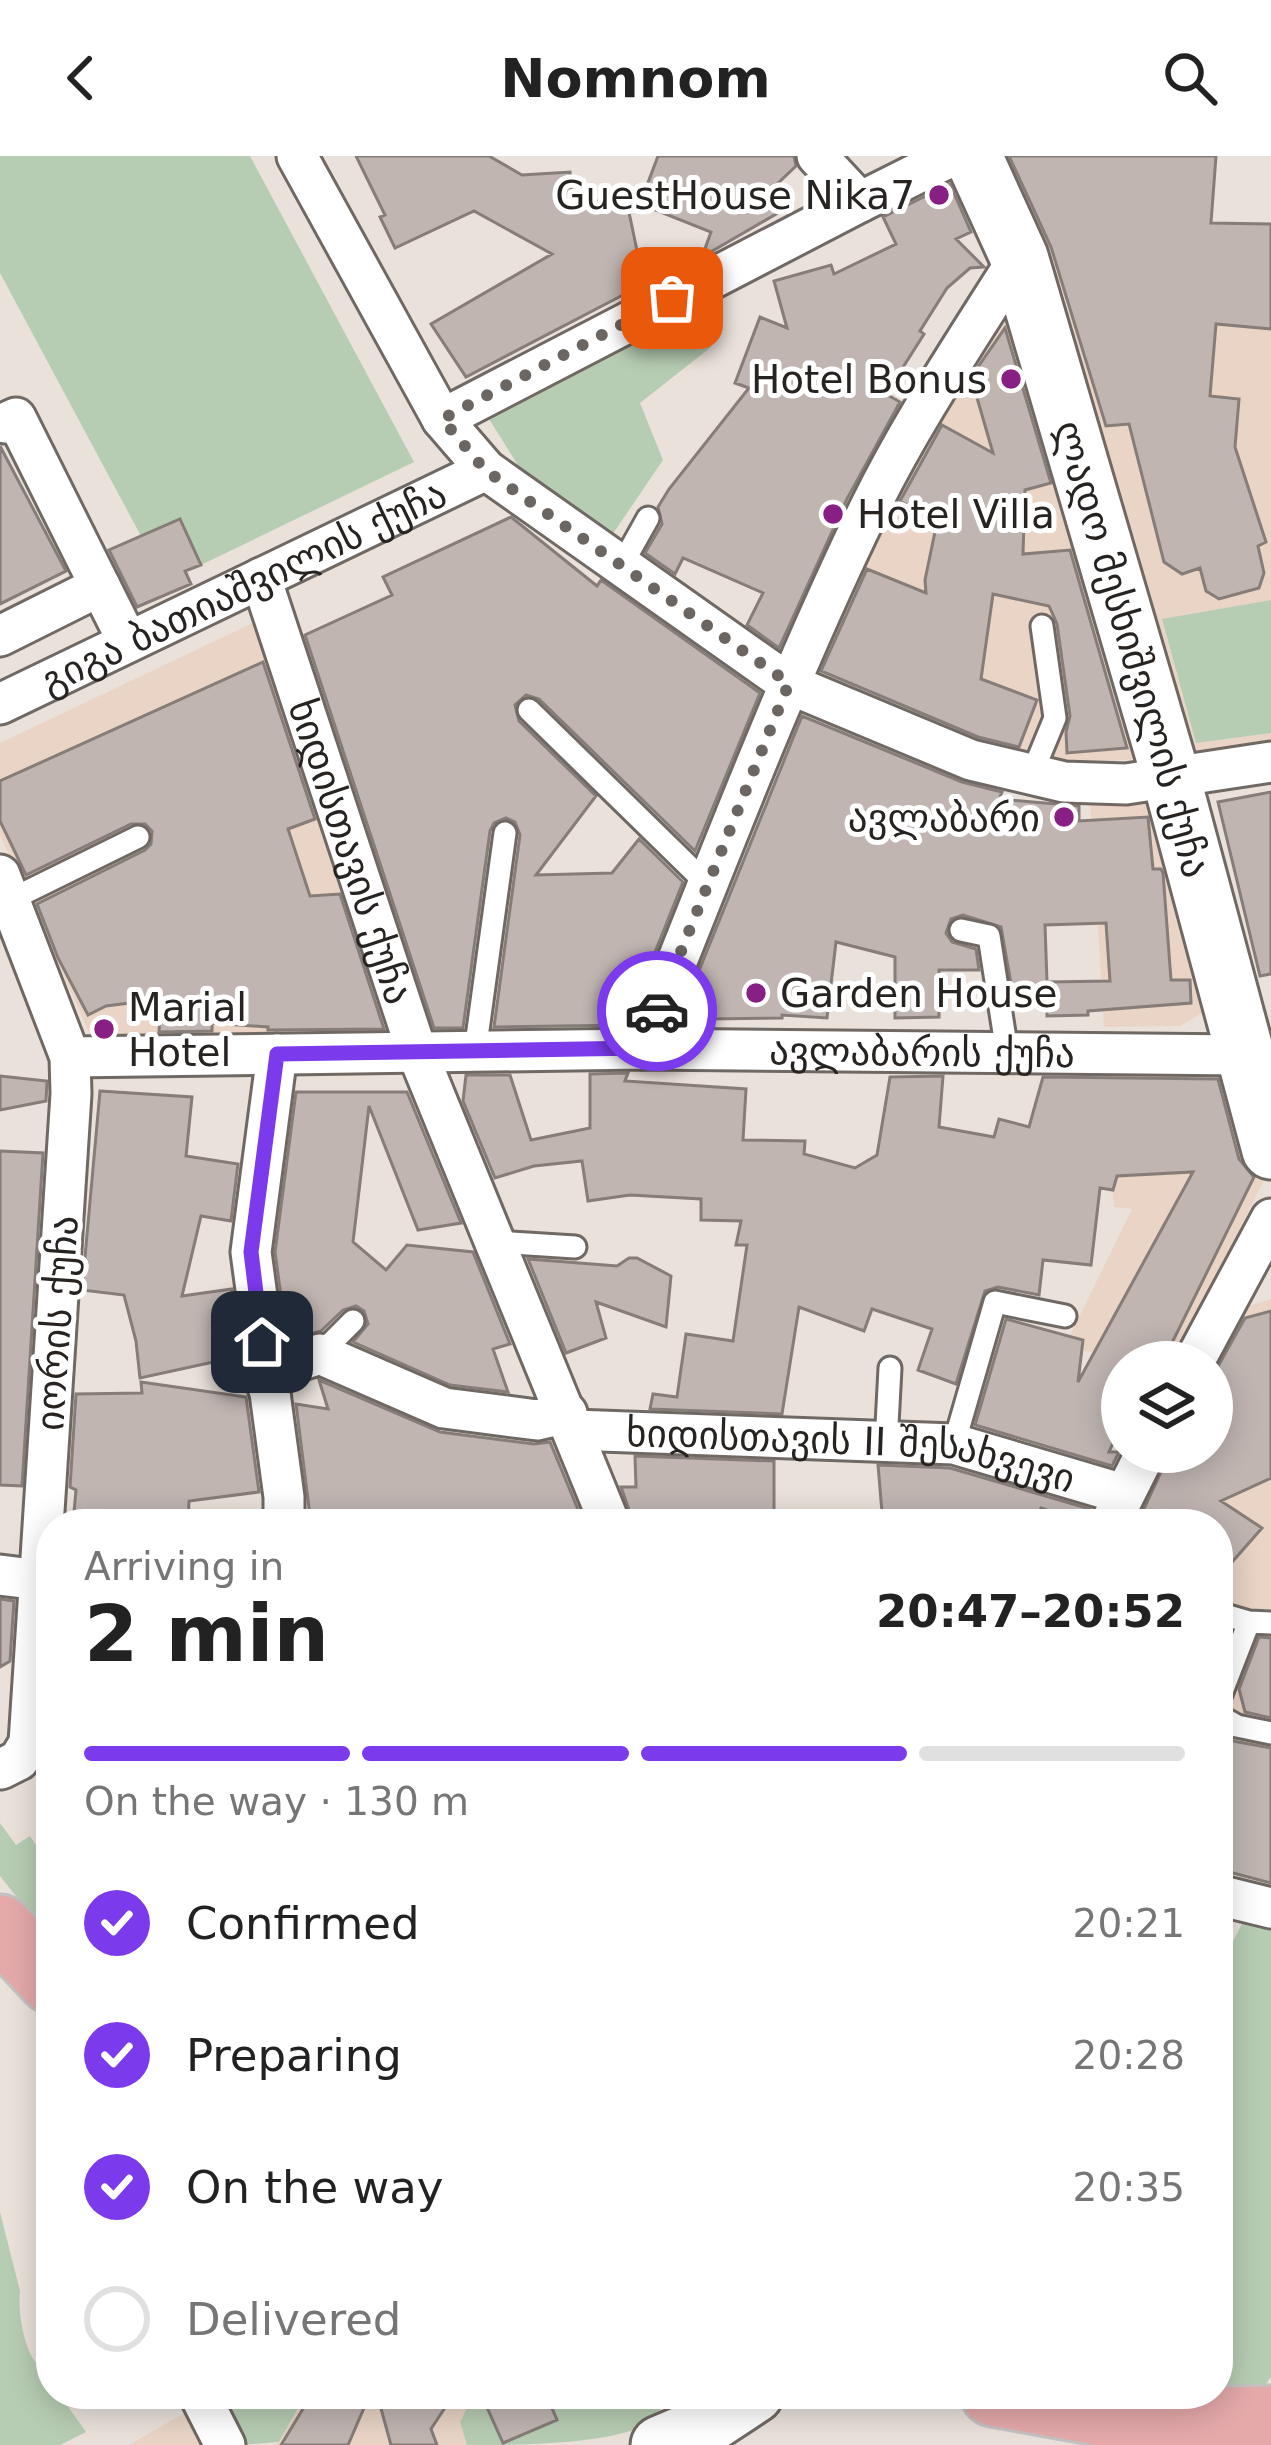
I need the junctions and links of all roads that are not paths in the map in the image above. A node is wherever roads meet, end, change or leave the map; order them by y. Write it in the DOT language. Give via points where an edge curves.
graph roads {
  1 [pos="297,156"];
  2 [pos="817,156"];
  3 [pos="961,156"];
  4 [pos="973,156"];
  5 [pos="860,202"];
  6 [pos="1019,257"];
  7 [pos="18,414"];
  8 [pos="442,419"];
  9 [pos="485,470"];
  10 [pos="648,518"];
  11 [pos="620,568"];
  12 [pos="261,578"];
  13 [pos="100,586"];
  14 [pos="1042,626"];
  15 [pos="0,636"];
  16 [pos="128,642"];
  17 [pos="789,683"];
  18 [pos="0,704"];
  19 [pos="529,710"];
  20 [pos="1271,762"];
  21 [pos="1031,776"];
  22 [pos="1171,777"];
  23 [pos="505,833"];
  24 [pos="138,837"];
  25 [pos="708,885"];
  26 [pos="5,888"];
  27 [pos="961,930"];
  28 [pos="641,1048"];
  29 [pos="1257,1051"];
  30 [pos="417,1052"];
  31 [pos="475,1052"];
  32 [pos="1007,1052"];
  33 [pos="277,1054"];
  34 [pos="70,1058"];
  35 [pos="1271,1150"];
  36 [pos="1271,1219"];
  37 [pos="494,1241"];
  38 [pos="575,1247"];
  39 [pos="1065,1316"];
  40 [pos="353,1321"];
  41 [pos="1205,1341"];
  42 [pos="320,1354"];
  43 [pos="890,1368"];
  44 [pos="268,1387"];
  45 [pos="570,1422"];
  46 [pos="886,1444"];
  47 [pos="954,1444"];
  48 [pos="1135,1473"];
  49 [pos="45,1509"];
  50 [pos="284,1509"];
  51 [pos="604,1509"];
  52 [pos="1117,1509"];
  53 [pos="0,1575"];
  54 [pos="36,1580"];
  55 [pos="1260,1622"];
  56 [pos="36,1639"];
  57 [pos="1233,1673"];
  58 [pos="1233,1724"];
  59 [pos="1271,1733"];
  60 [pos="1,1769"];
  61 [pos="1233,1899"];
  62 [pos="1271,1908"];
  63 [pos="0,1927"];
  64 [pos="36,1965"];
  65 [pos="207,2409"];
  66 [pos="731,2409"];
  67 [pos="1076,2409"];
  68 [pos="1271,2418"];
  69 [pos="1142,2421"];
  70 [pos="1271,2439"];
  71 [pos="225,2445"];
  72 [pos="660,2445"];
  73 [pos="1199,2445"];
  1 -- 8 [label="street"];
  2 -- 5 [label="street"];
  3 -- 5 [label="street"];
  4 -- 6 [label="street, ლადო მესხიშვილის ქუჩა"];
  5 -- 8 [label="street"];
  6 -- 17 [label="street" via="880,489"];
  6 -- 22 [label="street, ლადო მესხიშვილის ქუჩა"];
  7 -- 13 [label="street"];
  8 -- 9 [label="street"];
  9 -- 11 [label="street"];
  9 -- 12 [label="street, გიგა ბათიაშვილის ქუჩა"];
  10 -- 11 [label="lane"];
  11 -- 17 [label="street"];
  12 -- 16 [label="street, გიგა ბათიაშვილის ქუჩა"];
  12 -- 30 [label="street, ხიდისთავის ქუჩა"];
  13 -- 15 [label="street"];
  13 -- 16 [label="street"];
  14 -- 21 [label="lane" via="1055,718"];
  16 -- 18 [label="street, გიგა ბათიაშვილის ქუჩა"];
  17 -- 21 [label="street" via="971,760"];
  17 -- 25 [label="street"];
  19 -- 25 [label="lane"];
  20 -- 22 [label="street"];
  21 -- 22 [label="street" via="1126,784"];
  22 -- 29 [label="street, ლადო მესხიშვილის ქუჩა"];
  23 -- 31 [label="lane"];
  24 -- 26 [label="lane"];
  25 -- 28 [label="street"];
  26 -- 34 [label="street, იორის ქუჩა"];
  27 -- 32 [label="lane" via="989,936"];
  28 -- 31 [label="street, ავლაბარის ქუჩა"];
  28 -- 32 [label="street, ავლაბარის ქუჩა"];
  29 -- 32 [label="street, ავლაბარის ქუჩა"];
  29 -- 35 [label="street, ლადო მესხიშვილის ქუჩა"];
  30 -- 31 [label="street, ავლაბარის ქუჩა"];
  30 -- 33 [label="street, ავლაბარის ქუჩა"];
  30 -- 37 [label="street, ხიდისთავის ქუჩა"];
  33 -- 34 [label="street, ავლაბარის ქუჩა"];
  33 -- 44 [label="street" via="251,1252"];
  34 -- 49 [label="street, იორის ქუჩა"];
  36 -- 41 [label="street"];
  37 -- 38 [label="lane"];
  37 -- 45 [label="street, ხიდისთავის ქუჩა"];
  39 -- 47 [label="lane" via="995,1302"];
  40 -- 42 [label="lane"];
  42 -- 44 [label="street" via="287,1365"];
  42 -- 45 [label="street, ხიდისთავის II შესახვევი" via="444,1408"];
  43 -- 46 [label="lane"];
  44 -- 50 [label="street"];
  45 -- 46 [label="street, ხიდისთავის II შესახვევი"];
  45 -- 51 [label="street, ხიდისთავის ქუჩა"];
  46 -- 47 [label="street, ხიდისთავის II შესახვევი"];
  47 -- 52 [label="street, ხიდისთავის II შესახვევი"];
  48 -- 52 [label="street"];
  53 -- 54 [label="street"];
  55 -- 57 [label="lane"];
  56 -- 60 [label="street, იორის ქუჩა" via="29,1743"];
  58 -- 59 [label="lane"];
  61 -- 62 [label="street"];
  63 -- 64 [label="main road"];
  65 -- 71 [label="street"];
  66 -- 72 [label="street"];
  67 -- 69 [label="main road"];
  68 -- 69 [label="main road"];
  69 -- 70 [label="street"];
  69 -- 73 [label="main road"];
}
